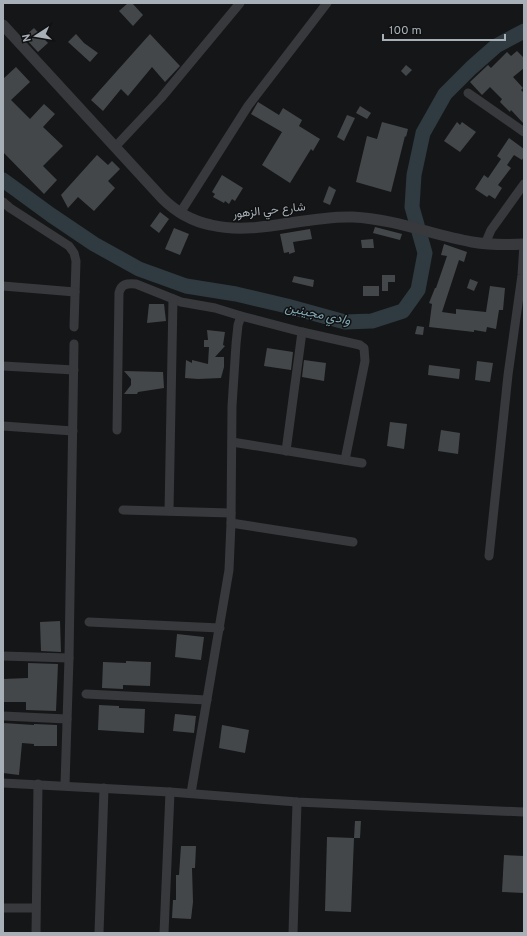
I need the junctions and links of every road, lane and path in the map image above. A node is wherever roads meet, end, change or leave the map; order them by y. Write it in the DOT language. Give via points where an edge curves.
graph roads {
  1 [pos="240,3"];
  2 [pos="327,3"];
  3 [pos="3,25"];
  4 [pos="468,93"];
  5 [pos="524,132"];
  6 [pos="115,147"];
  7 [pos="524,184"];
  8 [pos="5,207"];
  9 [pos="180,214"];
  10 [pos="485,244"];
  11 [pos="524,244"];
  12 [pos="3,286"];
  13 [pos="75,292"];
  14 [pos="173,299"];
  15 [pos="241,316"];
  16 [pos="74,327"];
  17 [pos="302,332"];
  18 [pos="74,344"];
  19 [pos="3,366"];
  20 [pos="74,370"];
  21 [pos="3,426"];
  22 [pos="117,430"];
  23 [pos="73,431"];
  24 [pos="232,442"];
  25 [pos="286,451"];
  26 [pos="345,460"];
  27 [pos="362,463"];
  28 [pos="123,510"];
  29 [pos="169,511"];
  30 [pos="231,513"];
  31 [pos="231,523"];
  32 [pos="353,542"];
  33 [pos="489,556"];
  34 [pos="89,622"];
  35 [pos="220,628"];
  36 [pos="3,656"];
  37 [pos="69,658"];
  38 [pos="86,694"];
  39 [pos="207,700"];
  40 [pos="3,716"];
  41 [pos="67,719"];
  42 [pos="3,783"];
  43 [pos="38,784"];
  44 [pos="65,785"];
  45 [pos="104,788"];
  46 [pos="170,792"];
  47 [pos="191,794"];
  48 [pos="297,802"];
  49 [pos="524,812"];
  50 [pos="3,908"];
  51 [pos="36,908"];
  52 [pos="36,933"];
  53 [pos="100,933"];
  54 [pos="164,933"];
  55 [pos="293,933"];
  1 -- 6 [label="street" via="161,98"];
  2 -- 9 [label="street" via="248,106"];
  3 -- 6 [label="street, شارع حي الزهور"];
  4 -- 5 [label="street"];
  6 -- 9 [label="street, شارع حي الزهور"];
  7 -- 10 [label="street" via="491,230"];
  8 -- 13 [label="street" via="69,246 76,261"];
  9 -- 10 [label="street, شارع حي الزهور" via="212,226 245,228 321,218 354,217 374,219"];
  10 -- 11 [label="street, شارع حي الزهور"];
  11 -- 33 [label="street"];
  12 -- 13 [label="street"];
  13 -- 16 [label="street"];
  14 -- 15 [label="street"];
  14 -- 22 [label="street" via="136,284 130,283 120,288"];
  14 -- 29 [label="street"];
  15 -- 17 [label="street"];
  15 -- 24 [label="street" via="236,344"];
  17 -- 25 [label="street"];
  17 -- 26 [label="street" via="364,348 365,362"];
  18 -- 20 [label="street"];
  19 -- 20 [label="street"];
  20 -- 23 [label="street"];
  21 -- 23 [label="street"];
  23 -- 37 [label="street"];
  24 -- 25 [label="street"];
  24 -- 30 [label="street"];
  25 -- 26 [label="street"];
  26 -- 27 [label="street"];
  28 -- 29 [label="street"];
  29 -- 30 [label="street"];
  30 -- 31 [label="street"];
  31 -- 32 [label="street"];
  31 -- 35 [label="street" via="229,570"];
  34 -- 35 [label="street"];
  35 -- 39 [label="street"];
  36 -- 37 [label="street"];
  37 -- 41 [label="street"];
  38 -- 39 [label="street"];
  39 -- 47 [label="street"];
  40 -- 41 [label="street"];
  41 -- 44 [label="street"];
  42 -- 43 [label="street"];
  43 -- 44 [label="street"];
  43 -- 51 [label="street"];
  44 -- 45 [label="street"];
  45 -- 46 [label="street"];
  45 -- 53 [label="street"];
  46 -- 47 [label="street"];
  46 -- 54 [label="street"];
  47 -- 48 [label="street"];
  48 -- 49 [label="street"];
  48 -- 55 [label="street"];
  50 -- 51 [label="street"];
  51 -- 52 [label="street"];
}
